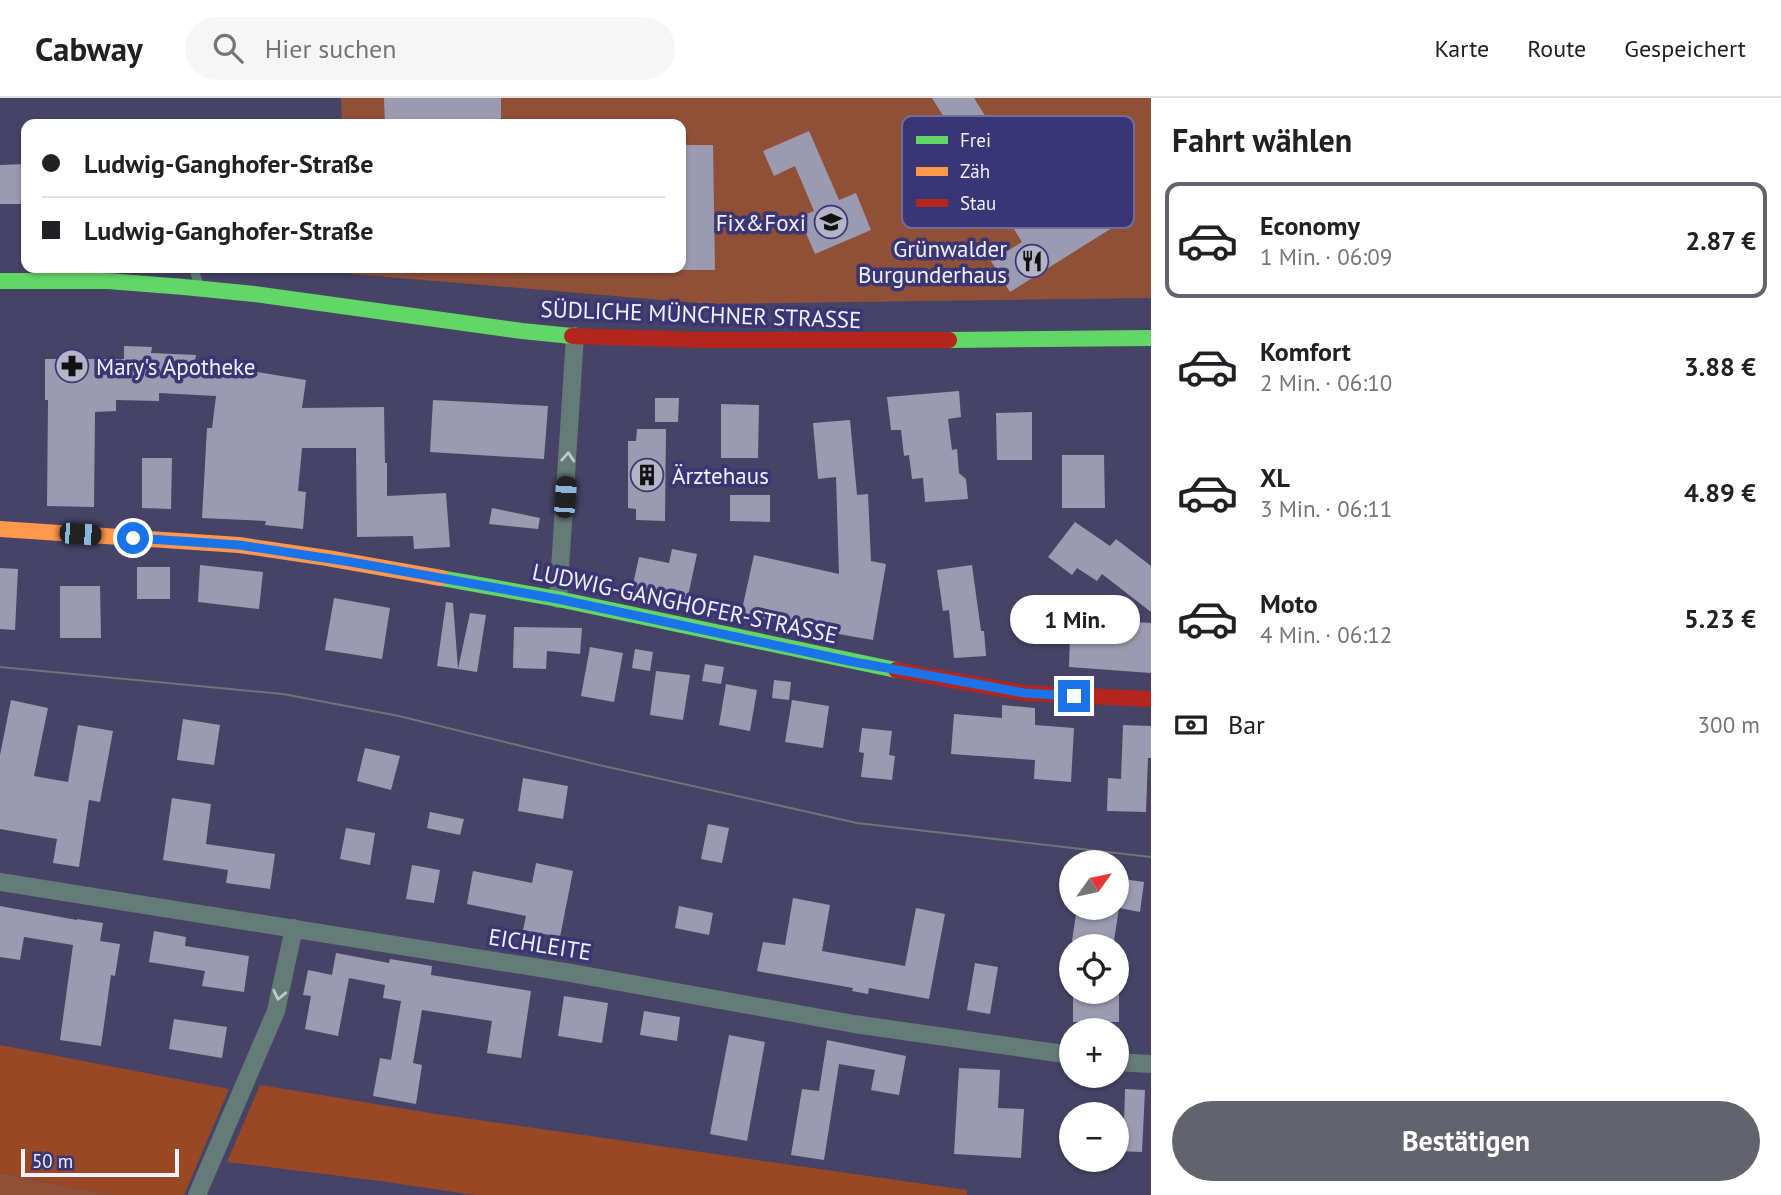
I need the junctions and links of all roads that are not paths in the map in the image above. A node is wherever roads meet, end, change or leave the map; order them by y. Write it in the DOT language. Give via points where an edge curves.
graph roads {
  1 [pos="195,273"];
  2 [pos="0,281"];
  3 [pos="201,289"];
  4 [pos="575,336"];
  5 [pos="1151,338"];
  6 [pos="0,529"];
  7 [pos="558,599"];
  8 [pos="1151,699"];
  9 [pos="0,882"];
  10 [pos="294,928"];
  11 [pos="1059,1053"];
  12 [pos="1129,1063"];
  13 [pos="1151,1064"];
  14 [pos="197,1195"];
  1 -- 3 [label="lane"];
  2 -- 3 [label="street, SÜDLICHE MÜNCHNER STRASSE" via="108,281"];
  3 -- 4 [label="street, SÜDLICHE MÜNCHNER STRASSE"];
  4 -- 5 [label="street, SÜDLICHE MÜNCHNER STRASSE" via="895,341"];
  7 -- 4 [label="street, one-way"];
  6 -- 7 [label="street, LUDWIG-GANGHOFER-STRASSE" via="239,545"];
  7 -- 8 [label="street, LUDWIG-GANGHOFER-STRASSE" via="1024,693"];
  9 -- 10 [label="street, EICHLEITE"];
  10 -- 11 [label="street, EICHLEITE" via="854,1024"];
  10 -- 14 [label="street, one-way" via="276,1011"];
  12 -- 13 [label="street"];
}
